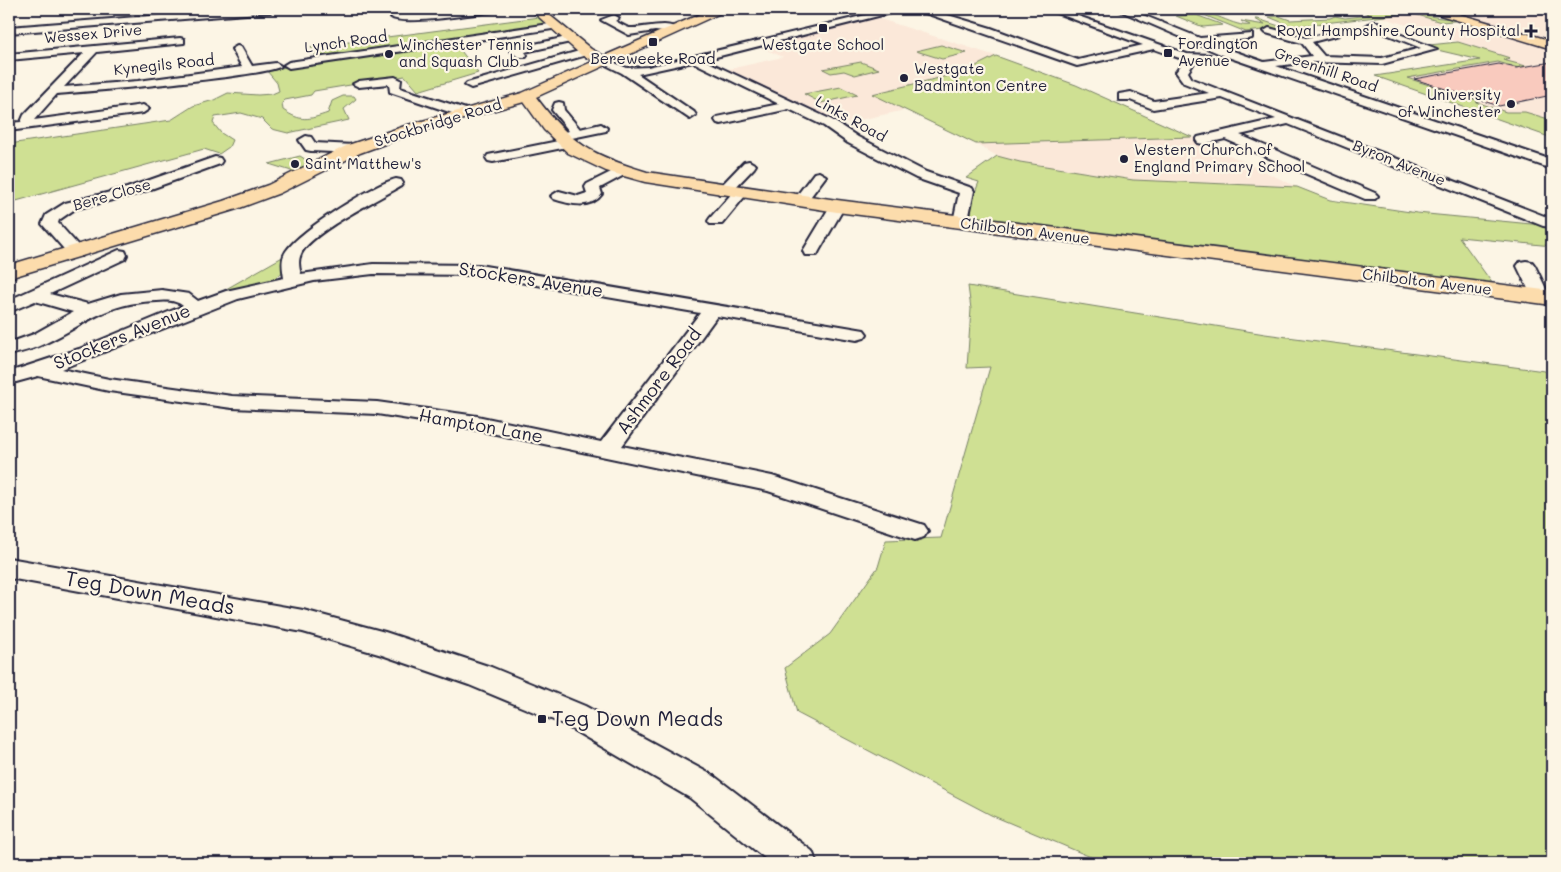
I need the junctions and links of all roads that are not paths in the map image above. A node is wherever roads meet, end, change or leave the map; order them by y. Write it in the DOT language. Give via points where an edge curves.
graph roads {
  1 [pos="270,9"];
  2 [pos="491,9"];
  3 [pos="535,9"];
  4 [pos="721,9"];
  5 [pos="901,9"];
  6 [pos="920,9"];
  7 [pos="1050,9"];
  8 [pos="1147,9"];
  9 [pos="1432,9"];
  10 [pos="256,10"];
  11 [pos="1123,10"];
  12 [pos="108,14"];
  13 [pos="396,17"];
  14 [pos="680,17"];
  15 [pos="614,18"];
  16 [pos="260,22"];
  17 [pos="96,23"];
  18 [pos="556,26"];
  19 [pos="47,27"];
  20 [pos="655,28"];
  21 [pos="1380,28"];
  22 [pos="9,30"];
  23 [pos="674,30"];
  24 [pos="1270,31"];
  25 [pos="1335,33"];
  26 [pos="1248,36"];
  27 [pos="24,39"];
  28 [pos="571,39"];
  29 [pos="180,41"];
  30 [pos="1200,41"];
  31 [pos="1306,41"];
  32 [pos="1154,46"];
  33 [pos="1552,46"];
  34 [pos="502,47"];
  35 [pos="94,49"];
  36 [pos="237,49"];
  37 [pos="586,52"];
  38 [pos="1229,54"];
  39 [pos="9,57"];
  40 [pos="692,58"];
  41 [pos="1191,59"];
  42 [pos="1321,60"];
  43 [pos="603,61"];
  44 [pos="1292,61"];
  45 [pos="1262,65"];
  46 [pos="276,66"];
  47 [pos="289,66"];
  48 [pos="249,70"];
  49 [pos="626,71"];
  50 [pos="1324,71"];
  51 [pos="359,84"];
  52 [pos="472,85"];
  53 [pos="54,91"];
  54 [pos="1220,95"];
  55 [pos="527,96"];
  56 [pos="1123,97"];
  57 [pos="791,105"];
  58 [pos="560,106"];
  59 [pos="144,109"];
  60 [pos="465,113"];
  61 [pos="690,115"];
  62 [pos="721,120"];
  63 [pos="1289,120"];
  64 [pos="27,123"];
  65 [pos="9,127"];
  66 [pos="601,128"];
  67 [pos="1228,135"];
  68 [pos="568,138"];
  69 [pos="306,140"];
  70 [pos="1203,140"];
  71 [pos="354,149"];
  72 [pos="493,158"];
  73 [pos="215,160"];
  74 [pos="749,165"];
  75 [pos="1552,165"];
  76 [pos="623,170"];
  77 [pos="819,176"];
  78 [pos="396,183"];
  79 [pos="732,192"];
  80 [pos="559,196"];
  81 [pos="1370,196"];
  82 [pos="800,201"];
  83 [pos="837,206"];
  84 [pos="1535,220"];
  85 [pos="716,221"];
  86 [pos="961,222"];
  87 [pos="811,251"];
  88 [pos="79,255"];
  89 [pos="119,255"];
  90 [pos="100,263"];
  91 [pos="1526,266"];
  92 [pos="9,272"];
  93 [pos="294,280"];
  94 [pos="32,295"];
  95 [pos="1547,297"];
  96 [pos="9,307"];
  97 [pos="194,308"];
  98 [pos="88,310"];
  99 [pos="711,311"];
  100 [pos="857,334"];
  101 [pos="9,349"];
  102 [pos="38,370"];
  103 [pos="9,378"];
  104 [pos="607,450"];
  105 [pos="915,531"];
  106 [pos="9,568"];
  107 [pos="800,863"];
  1 -- 10 [label="street"];
  2 -- 13 [label="street"];
  3 -- 18 [label="main road"];
  4 -- 23 [label="main road, Stockbridge Road"];
  5 -- 40 [label="street"];
  6 -- 32 [label="street" via="988,30 1077,64"];
  7 -- 32 [label="street"];
  8 -- 11 [label="street"];
  9 -- 33 [label="main road"];
  10 -- 16 [label="street" via="254,19"];
  10 -- 17 [label="street"];
  11 -- 30 [label="street, Greenhill Road"];
  12 -- 17 [label="street"];
  14 -- 20 [label="street"];
  15 -- 20 [label="street" via="606,20 629,32"];
  17 -- 19 [label="street"];
  18 -- 28 [label="main road"];
  18 -- 47 [label="street, Lynch Road"];
  19 -- 22 [label="street"];
  19 -- 27 [label="street"];
  20 -- 23 [label="street"];
  21 -- 42 [label="street" via="1432,49 1382,61"];
  23 -- 43 [label="main road, Stockbridge Road"];
  24 -- 31 [label="street"];
  25 -- 31 [label="street"];
  26 -- 30 [label="street"];
  28 -- 34 [label="street" via="519,53"];
  28 -- 37 [label="main road"];
  29 -- 35 [label="street, Wessex Drive"];
  30 -- 38 [label="street, Greenhill Road"];
  31 -- 42 [label="street"];
  32 -- 41 [label="street"];
  35 -- 39 [label="street, Wessex Drive"];
  35 -- 53 [label="street"];
  36 -- 48 [label="street"];
  37 -- 43 [label="main road"];
  37 -- 52 [label="street"];
  38 -- 41 [label="street"];
  38 -- 45 [label="street, Greenhill Road"];
  40 -- 49 [label="street" via="648,70"];
  40 -- 57 [label="street, Links Road"];
  41 -- 54 [label="street, Byron Avenue" via="1182,72 1188,81"];
  42 -- 44 [label="street"];
  43 -- 49 [label="street"];
  43 -- 55 [label="main road, Stockbridge Road"];
  44 -- 45 [label="street"];
  44 -- 50 [label="street"];
  45 -- 75 [label="street, Greenhill Road"];
  46 -- 48 [label="street, Kynegils Road"];
  48 -- 53 [label="street, Kynegils Road"];
  49 -- 61 [label="street"];
  51 -- 60 [label="street" via="395,80 394,90"];
  53 -- 64 [label="street"];
  54 -- 56 [label="street" via="1154,105 1131,96"];
  54 -- 63 [label="street, Byron Avenue"];
  55 -- 60 [label="main road, Stockbridge Road"];
  55 -- 68 [label="main road, Chilbolton Avenue"];
  57 -- 62 [label="street"];
  57 -- 86 [label="street, Links Road" via="920,175 967,191"];
  58 -- 68 [label="street" via="558,110"];
  59 -- 64 [label="street"];
  60 -- 71 [label="main road, Stockbridge Road"];
  63 -- 67 [label="street"];
  63 -- 84 [label="street, Byron Avenue"];
  64 -- 65 [label="street"];
  66 -- 68 [label="street"];
  67 -- 70 [label="street"];
  67 -- 81 [label="street"];
  68 -- 72 [label="street"];
  68 -- 76 [label="main road, Chilbolton Avenue" via="593,159"];
  69 -- 71 [label="street" via="311,147"];
  71 -- 88 [label="main road, Stockbridge Road" via="257,196"];
  73 -- 88 [label="street, Bere Close" via="132,191 81,202 61,211 50,224"];
  74 -- 79 [label="street"];
  76 -- 79 [label="main road, Chilbolton Avenue"];
  76 -- 80 [label="street" via="592,187 595,194 589,199 576,201"];
  77 -- 82 [label="street"];
  78 -- 93 [label="street" via="303,242 292,258"];
  79 -- 82 [label="main road, Chilbolton Avenue"];
  79 -- 85 [label="street"];
  82 -- 83 [label="main road, Chilbolton Avenue"];
  83 -- 86 [label="main road, Chilbolton Avenue"];
  83 -- 87 [label="street"];
  86 -- 95 [label="main road, Chilbolton Avenue"];
  88 -- 90 [label="street"];
  88 -- 92 [label="main road, Stockbridge Road"];
  89 -- 90 [label="street"];
  90 -- 94 [label="street"];
  91 -- 95 [label="street"];
  93 -- 97 [label="street, Stockers Avenue"];
  93 -- 99 [label="street, Stockers Avenue" via="373,269 479,270"];
  94 -- 96 [label="street"];
  94 -- 98 [label="street"];
  97 -- 98 [label="street" via="183,298 166,296 121,300"];
  97 -- 102 [label="street, Stockers Avenue"];
  98 -- 101 [label="street" via="49,336 28,346"];
  99 -- 100 [label="street, Stockers Avenue"];
  99 -- 104 [label="street, Ashmore Road"];
  102 -- 103 [label="street, Stockers Avenue"];
  102 -- 104 [label="street, Hampton Lane" via="109,385 232,402 377,408 477,423"];
  104 -- 105 [label="street, Hampton Lane" via="772,484"];
  106 -- 107 [label="street, Teg Down Meads" via="303,621 480,676 574,715 702,787"];
}
